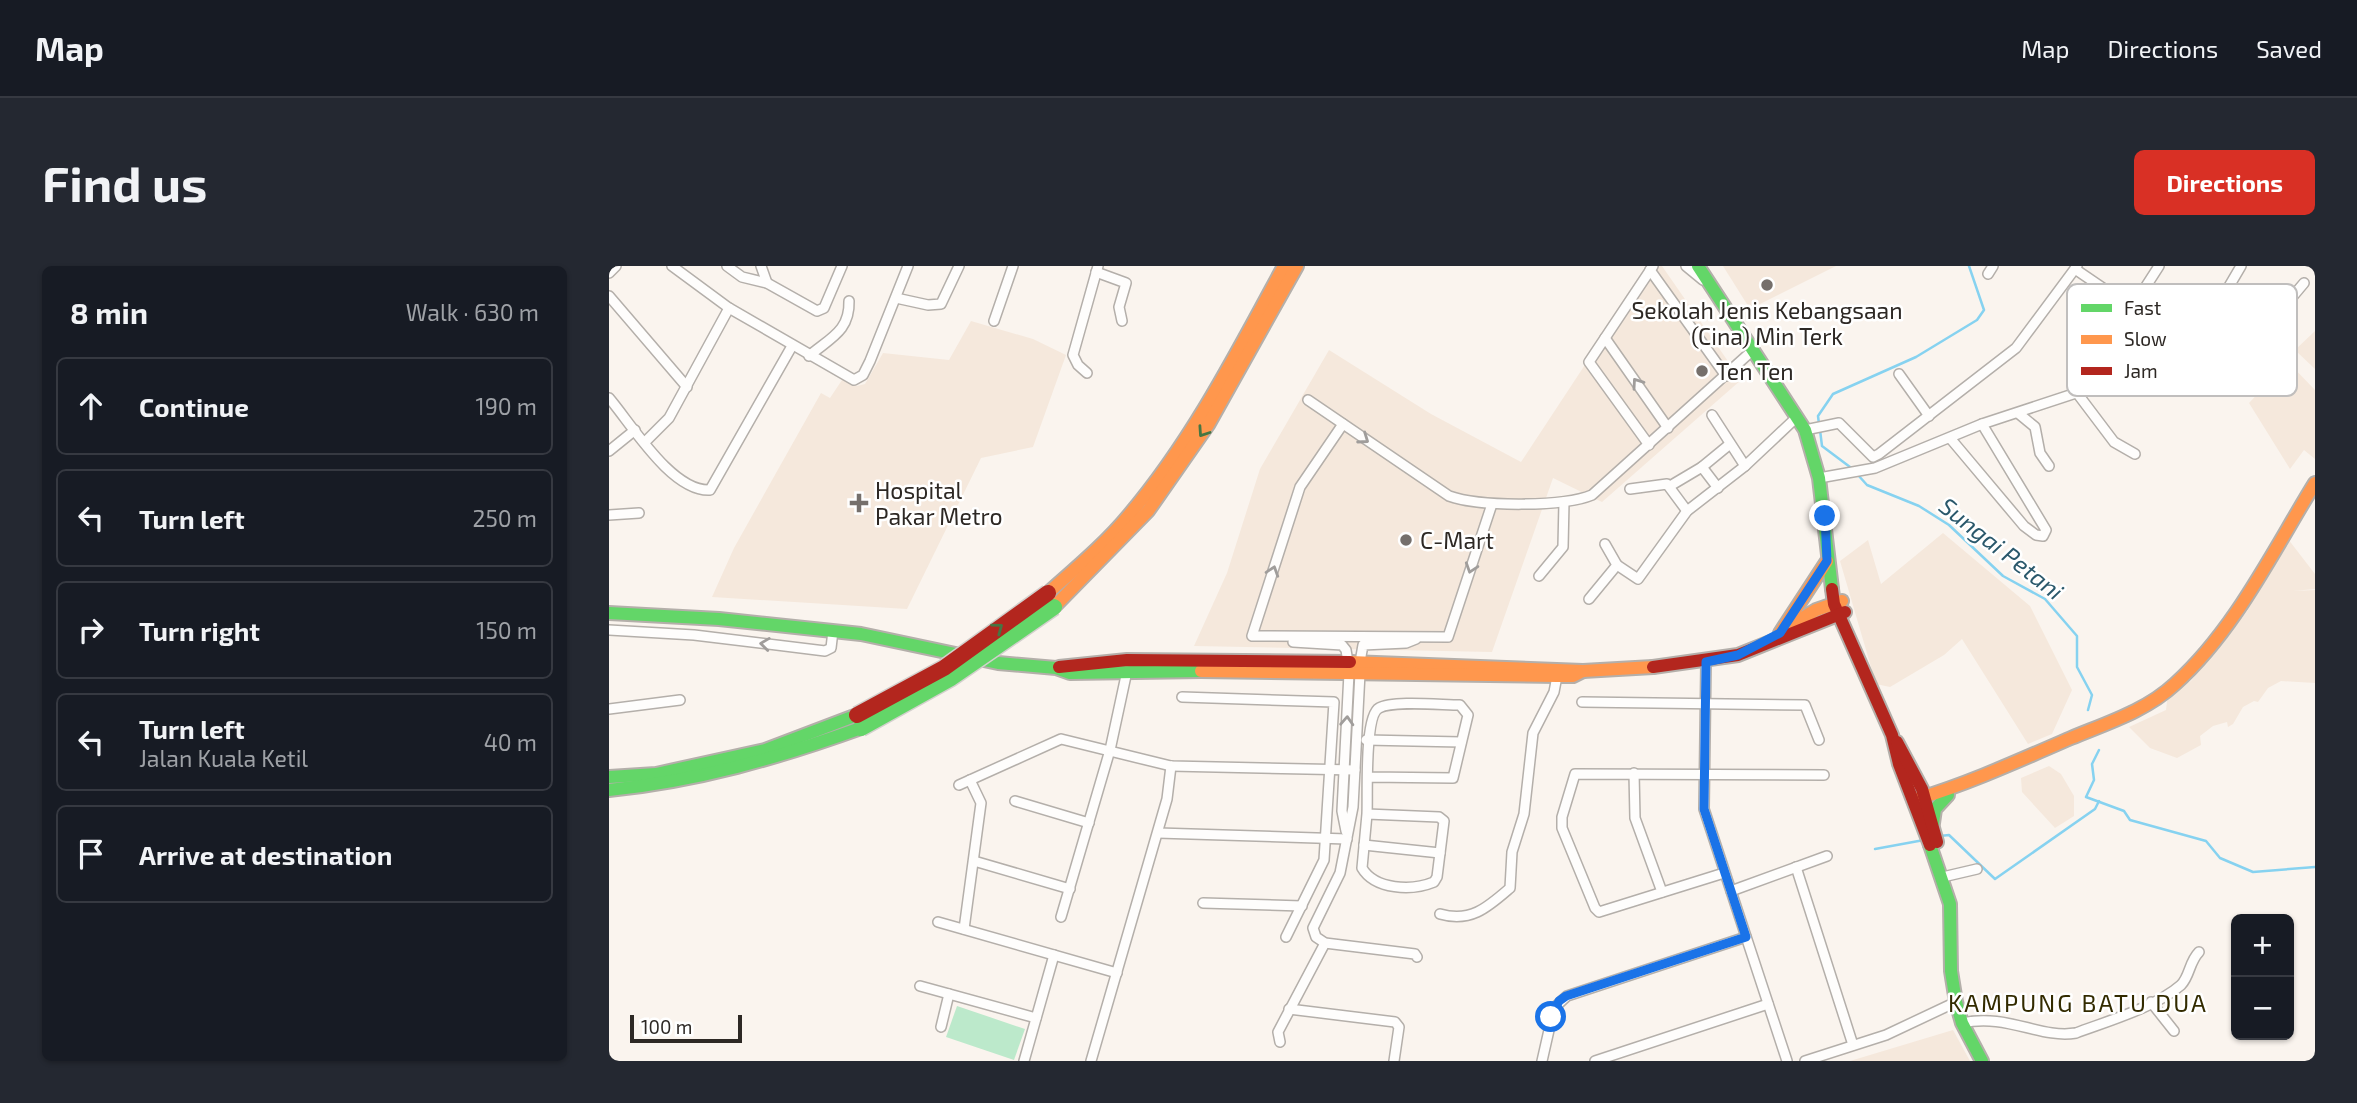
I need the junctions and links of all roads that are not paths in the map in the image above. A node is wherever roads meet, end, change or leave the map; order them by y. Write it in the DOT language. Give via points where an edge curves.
graph roads {
  1 [pos="616,266"];
  2 [pos="672,266"];
  3 [pos="727,266"];
  4 [pos="761,266"];
  5 [pos="842,266"];
  6 [pos="908,266"];
  7 [pos="959,266"];
  8 [pos="1013,266"];
  9 [pos="1284,266"];
  10 [pos="1297,266"];
  11 [pos="1686,266"];
  12 [pos="1698,266"];
  13 [pos="2159,266"];
  14 [pos="2241,266"];
  15 [pos="2076,267"];
  16 [pos="1652,268"];
  17 [pos="1097,269"];
  18 [pos="609,273"];
  19 [pos="2304,283"];
  20 [pos="767,284"];
  21 [pos="2099,284"];
  22 [pos="2147,284"];
  23 [pos="2230,284"];
  24 [pos="1712,288"];
  25 [pos="2297,291"];
  26 [pos="609,296"];
  27 [pos="895,298"];
  28 [pos="849,301"];
  29 [pos="729,308"];
  30 [pos="994,321"];
  31 [pos="1122,321"];
  32 [pos="1605,338"];
  33 [pos="792,346"];
  34 [pos="1753,350"];
  35 [pos="809,356"];
  36 [pos="1087,373"];
  37 [pos="1899,374"];
  38 [pos="1726,376"];
  39 [pos="687,387"];
  40 [pos="2068,396"];
  41 [pos="2079,396"];
  42 [pos="609,398"];
  43 [pos="1308,400"];
  44 [pos="2018,413"];
  45 [pos="1712,415"];
  46 [pos="1929,416"];
  47 [pos="1343,425"];
  48 [pos="1805,425"];
  49 [pos="1982,425"];
  50 [pos="1668,428"];
  51 [pos="635,430"];
  52 [pos="1950,438"];
  53 [pos="645,442"];
  54 [pos="1730,444"];
  55 [pos="1649,445"];
  56 [pos="609,451"];
  57 [pos="2135,454"];
  58 [pos="1873,457"];
  59 [pos="1745,466"];
  60 [pos="2049,466"];
  61 [pos="1702,467"];
  62 [pos="1872,468"];
  63 [pos="1819,478"];
  64 [pos="2315,483"];
  65 [pos="1670,486"];
  66 [pos="1718,488"];
  67 [pos="1630,489"];
  68 [pos="1564,502"];
  69 [pos="1492,504"];
  70 [pos="1687,511"];
  71 [pos="639,513"];
  72 [pos="609,515"];
  73 [pos="1605,544"];
  74 [pos="1828,554"];
  75 [pos="1617,565"];
  76 [pos="1539,576"];
  77 [pos="1589,599"];
  78 [pos="1051,600"];
  79 [pos="1840,608"];
  80 [pos="609,613"];
  81 [pos="609,630"];
  82 [pos="833,631"];
  83 [pos="1269,636"];
  84 [pos="1421,637"];
  85 [pos="1773,638"];
  86 [pos="1706,662"];
  87 [pos="1354,667"];
  88 [pos="1056,668"];
  89 [pos="1127,671"];
  90 [pos="1583,671"];
  91 [pos="1557,677"];
  92 [pos="1182,696"];
  93 [pos="680,700"];
  94 [pos="1582,702"];
  95 [pos="1705,704"];
  96 [pos="609,709"];
  97 [pos="859,722"];
  98 [pos="1892,735"];
  99 [pos="1357,740"];
  100 [pos="1369,740"];
  101 [pos="1819,740"];
  102 [pos="1461,742"];
  103 [pos="1110,750"];
  104 [pos="1171,766"];
  105 [pos="1331,770"];
  106 [pos="1344,770"];
  107 [pos="1355,770"];
  108 [pos="1634,773"];
  109 [pos="1705,774"];
  110 [pos="1824,775"];
  111 [pos="609,777"];
  112 [pos="1368,777"];
  113 [pos="1917,778"];
  114 [pos="970,780"];
  115 [pos="959,785"];
  116 [pos="1952,789"];
  117 [pos="609,790"];
  118 [pos="1015,801"];
  119 [pos="1920,802"];
  120 [pos="1367,814"];
  121 [pos="1089,823"];
  122 [pos="1158,832"];
  123 [pos="1347,836"];
  124 [pos="1326,837"];
  125 [pos="1933,837"];
  126 [pos="1364,845"];
  127 [pos="1440,853"];
  128 [pos="1827,856"];
  129 [pos="974,861"];
  130 [pos="1796,867"];
  131 [pos="1977,869"];
  132 [pos="1724,873"];
  133 [pos="1946,879"];
  134 [pos="1070,889"];
  135 [pos="1731,891"];
  136 [pos="1662,892"];
  137 [pos="1203,903"];
  138 [pos="1302,906"];
  139 [pos="1440,914"];
  140 [pos="1061,917"];
  141 [pos="938,922"];
  142 [pos="964,929"];
  143 [pos="1286,937"];
  144 [pos="1746,937"];
  145 [pos="1325,943"];
  146 [pos="2199,952"];
  147 [pos="1054,955"];
  148 [pos="1417,957"];
  149 [pos="1117,973"];
  150 [pos="920,986"];
  151 [pos="949,994"];
  152 [pos="1956,1002"];
  153 [pos="2151,1002"];
  154 [pos="1768,1004"];
  155 [pos="1289,1009"];
  156 [pos="1036,1018"];
  157 [pos="1962,1023"];
  158 [pos="941,1027"];
  159 [pos="2174,1031"];
  160 [pos="1280,1042"];
  161 [pos="1853,1045"];
  162 [pos="1024,1061"];
  163 [pos="1091,1061"];
  164 [pos="1394,1061"];
  165 [pos="1542,1061"];
  166 [pos="1595,1061"];
  167 [pos="1787,1061"];
  168 [pos="1805,1061"];
  169 [pos="1982,1061"];
  1 -- 18 [label="street"];
  2 -- 29 [label="street"];
  3 -- 20 [label="street" via="742,277"];
  4 -- 20 [label="street"];
  5 -- 20 [label="street" via="821,311"];
  6 -- 27 [label="street"];
  7 -- 27 [label="street" via="941,304"];
  8 -- 30 [label="street"];
  9 -- 78 [label="main road" via="1216,388 1139,503"];
  10 -- 78 [label="main road, one-way" via="1208,425 1148,511"];
  11 -- 24 [label="street"];
  12 -- 24 [label="main road"];
  13 -- 22 [label="street"];
  14 -- 23 [label="street"];
  15 -- 21 [label="street"];
  15 -- 46 [label="street" via="2022,341"];
  16 -- 32 [label="street"];
  16 -- 38 [label="street"];
  17 -- 31 [label="street" via="1126,284 1119,307"];
  17 -- 36 [label="street" via="1073,355"];
  19 -- 25 [label="street"];
  24 -- 34 [label="main road"];
  26 -- 39 [label="street"];
  27 -- 35 [label="street" via="859,379"];
  28 -- 35 [label="street" via="849,320"];
  29 -- 33 [label="street"];
  29 -- 39 [label="street"];
  50 -- 32 [label="street, one-way"];
  32 -- 55 [label="street" via="1589,362"];
  33 -- 35 [label="street"];
  33 -- 53 [label="street" via="710,490 678,478"];
  34 -- 38 [label="street"];
  34 -- 48 [label="main road"];
  37 -- 46 [label="street"];
  38 -- 50 [label="street"];
  39 -- 53 [label="street" via="665,425"];
  40 -- 44 [label="street"];
  41 -- 57 [label="street" via="2114,442"];
  42 -- 51 [label="street"];
  43 -- 47 [label="street"];
  44 -- 49 [label="street"];
  44 -- 60 [label="street" via="2035,427 2040,453"];
  45 -- 54 [label="street"];
  46 -- 58 [label="street"];
  47 -- 69 [label="street, one-way" via="1435,488 1464,501"];
  83 -- 47 [label="street, one-way" via="1252,636 1298,492"];
  48 -- 58 [label="street" via="1842,425"];
  48 -- 59 [label="street"];
  48 -- 63 [label="main road"];
  49 -- 52 [label="street"];
  49 -- 52 [label="street" via="2046,530 2043,536 2024,526"];
  50 -- 55 [label="street"];
  51 -- 53 [label="street"];
  51 -- 56 [label="street"];
  52 -- 62 [label="street"];
  54 -- 59 [label="street"];
  54 -- 61 [label="street"];
  55 -- 68 [label="street" via="1592,495"];
  58 -- 62 [label="street"];
  59 -- 66 [label="street"];
  61 -- 65 [label="street"];
  61 -- 66 [label="street"];
  62 -- 63 [label="street"];
  63 -- 74 [label="main road"];
  64 -- 116 [label="main road" via="2220,632 2174,685 2138,710"];
  65 -- 67 [label="street" via="1663,483"];
  65 -- 70 [label="street"];
  66 -- 70 [label="street"];
  68 -- 69 [label="street"];
  68 -- 76 [label="street" via="1563,547"];
  69 -- 84 [label="street, one-way" via="1448,637"];
  70 -- 75 [label="street" via="1638,579"];
  71 -- 72 [label="street"];
  73 -- 75 [label="street"];
  74 -- 79 [label="main road"];
  74 -- 85 [label="main road"];
  75 -- 77 [label="street"];
  78 -- 97 [label="main road, bridge"];
  79 -- 85 [label="main road"];
  79 -- 98 [label="main road" via="1857,659"];
  80 -- 82 [label="main road"];
  82 -- 81 [label="street, one-way" via="831,648 825,651"];
  82 -- 88 [label="main road" via="998,663"];
  83 -- 84 [label="street"];
  83 -- 87 [label="street" via="1279,641 1342,645"];
  84 -- 87 [label="street" via="1406,643 1363,645"];
  85 -- 86 [label="main road" via="1738,655"];
  86 -- 90 [label="main road"];
  86 -- 95 [label="street"];
  87 -- 88 [label="main road" via="1127,660"];
  87 -- 89 [label="main road"];
  87 -- 90 [label="main road"];
  87 -- 91 [label="main road"];
  87 -- 99 [label="street"];
  106 -- 87 [label="street, one-way"];
  88 -- 89 [label="main road" via="1070,673"];
  89 -- 103 [label="street"];
  90 -- 91 [label="main road"];
  91 -- 139 [label="street" via="1533,733 1510,888 1473,915 1454,918"];
  92 -- 105 [label="street" via="1334,702"];
  93 -- 96 [label="street"];
  94 -- 95 [label="street"];
  95 -- 101 [label="street" via="1805,705"];
  95 -- 109 [label="street"];
  97 -- 111 [label="main road" via="765,750 656,774"];
  97 -- 117 [label="main road" via="768,762 659,786"];
  98 -- 113 [label="main road"];
  98 -- 119 [label="main road"];
  99 -- 100 [label="street"];
  99 -- 107 [label="street"];
  100 -- 102 [label="street"];
  100 -- 102 [label="street" via="1374,712 1380,707 1460,705 1468,715"];
  100 -- 112 [label="street"];
  102 -- 112 [label="street" via="1452,778"];
  103 -- 104 [label="street"];
  103 -- 114 [label="street" via="1069,739 1053,740"];
  103 -- 121 [label="street"];
  104 -- 105 [label="street"];
  104 -- 122 [label="street"];
  105 -- 106 [label="street"];
  105 -- 124 [label="street"];
  106 -- 107 [label="street"];
  106 -- 123 [label="street" via="1342,811"];
  107 -- 123 [label="street"];
  108 -- 109 [label="street"];
  108 -- 136 [label="street" via="1635,818"];
  108 -- 136 [label="street" via="1575,774 1562,828 1599,912"];
  109 -- 110 [label="street"];
  109 -- 132 [label="street" via="1704,809"];
  112 -- 120 [label="street"];
  113 -- 116 [label="main road" via="1928,788"];
  113 -- 119 [label="main road"];
  114 -- 115 [label="street"];
  114 -- 129 [label="street" via="981,803"];
  116 -- 119 [label="main road"];
  116 -- 125 [label="main road" via="1935,809"];
  118 -- 121 [label="street"];
  119 -- 125 [label="main road"];
  120 -- 126 [label="street"];
  120 -- 127 [label="street" via="1441,817 1445,825"];
  121 -- 134 [label="street"];
  122 -- 124 [label="street"];
  122 -- 149 [label="street"];
  123 -- 124 [label="street"];
  123 -- 145 [label="street" via="1339,873 1313,928"];
  124 -- 138 [label="street" via="1324,860"];
  125 -- 133 [label="main road"];
  126 -- 127 [label="street"];
  126 -- 127 [label="street" via="1362,868 1388,886 1434,882"];
  128 -- 130 [label="street"];
  129 -- 134 [label="street"];
  129 -- 142 [label="street"];
  130 -- 135 [label="street"];
  130 -- 161 [label="street"];
  131 -- 133 [label="street"];
  132 -- 135 [label="street"];
  132 -- 136 [label="street"];
  133 -- 152 [label="main road"];
  134 -- 140 [label="street"];
  135 -- 144 [label="street"];
  137 -- 138 [label="street"];
  138 -- 143 [label="street"];
  141 -- 142 [label="street"];
  142 -- 147 [label="street"];
  144 -- 154 [label="street"];
  144 -- 165 [label="street" via="1566,996 1554,1008"];
  145 -- 148 [label="street"];
  145 -- 155 [label="street"];
  146 -- 153 [label="street" via="2190,961 2184,982"];
  147 -- 149 [label="street"];
  147 -- 156 [label="street"];
  149 -- 163 [label="street"];
  150 -- 151 [label="street"];
  151 -- 156 [label="street"];
  151 -- 158 [label="street"];
  152 -- 157 [label="main road"];
  152 -- 161 [label="street"];
  153 -- 157 [label="street" via="2064,1035 1993,1020"];
  153 -- 159 [label="street"];
  154 -- 166 [label="street"];
  154 -- 167 [label="street"];
  155 -- 160 [label="street" via="1278,1032"];
  155 -- 164 [label="street" via="1395,1021 1399,1027"];
  156 -- 162 [label="street"];
  157 -- 169 [label="main road"];
  161 -- 168 [label="street"];
}
